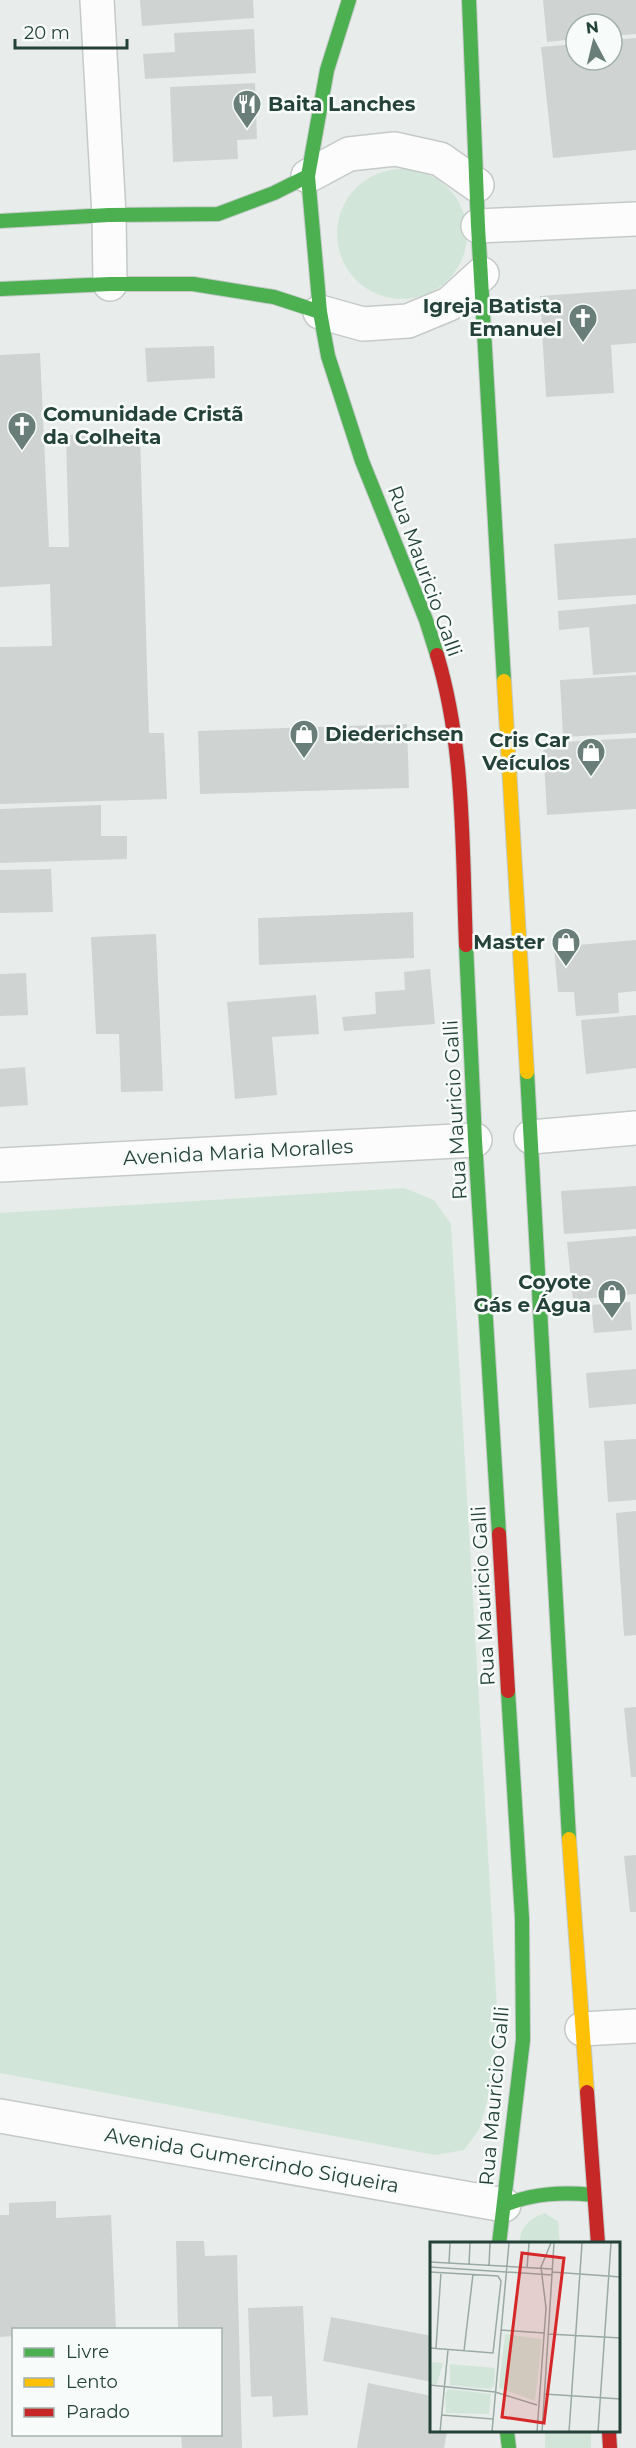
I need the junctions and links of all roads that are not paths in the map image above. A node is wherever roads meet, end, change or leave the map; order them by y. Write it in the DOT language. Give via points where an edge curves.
graph roads {
  1 [pos="97,0"];
  2 [pos="349,0"];
  3 [pos="468,0"];
  4 [pos="308,176"];
  5 [pos="477,185"];
  6 [pos="109,215"];
  7 [pos="636,219"];
  8 [pos="0,221"];
  9 [pos="478,226"];
  10 [pos="482,274"];
  11 [pos="110,284"];
  12 [pos="0,289"];
  13 [pos="320,312"];
  14 [pos="636,1128"];
  15 [pos="531,1137"];
  16 [pos="476,1140"];
  17 [pos="0,1165"];
  18 [pos="636,2026"];
  19 [pos="582,2029"];
  20 [pos="0,2116"];
  21 [pos="594,2195"];
  22 [pos="504,2205"];
  23 [pos="499,2242"];
  24 [pos="598,2242"];
  25 [pos="507,2433"];
  26 [pos="609,2433"];
  27 [pos="509,2448"];
  28 [pos="610,2448"];
  1 -- 6 [label="street"];
  2 -- 4 [label="main road, Rua Mauricio Galli" via="327,70"];
  3 -- 5 [label="main road"];
  4 -- 5 [label="street" via="349,154 395,149 440,159"];
  4 -- 6 [label="main road" via="218,214"];
  4 -- 13 [label="main road, Rua Mauricio Galli"];
  5 -- 9 [label="main road"];
  6 -- 8 [label="main road"];
  6 -- 11 [label="street"];
  7 -- 9 [label="street"];
  9 -- 10 [label="main road"];
  10 -- 13 [label="street" via="449,304 408,321 363,324"];
  10 -- 15 [label="main road"];
  11 -- 12 [label="main road"];
  11 -- 13 [label="main road" via="193,284 274,297"];
  13 -- 16 [label="main road, Rua Mauricio Galli" via="328,356 362,460 426,620 447,689 458,770"];
  14 -- 15 [label="street"];
  15 -- 19 [label="main road" via="565,1785"];
  16 -- 17 [label="street, Avenida Maria Moralles"];
  16 -- 22 [label="main road, Rua Mauricio Galli" via="522,1918 523,2040"];
  18 -- 19 [label="street"];
  19 -- 21 [label="main road"];
  20 -- 22 [label="street, Avenida Gumercindo Siqueira"];
  21 -- 22 [label="main road" via="562,2191 532,2194"];
  21 -- 24 [label="main road"];
  22 -- 23 [label="main road, Rua Mauricio Galli"];
  25 -- 27 [label="main road"];
  26 -- 28 [label="main road"];
}
